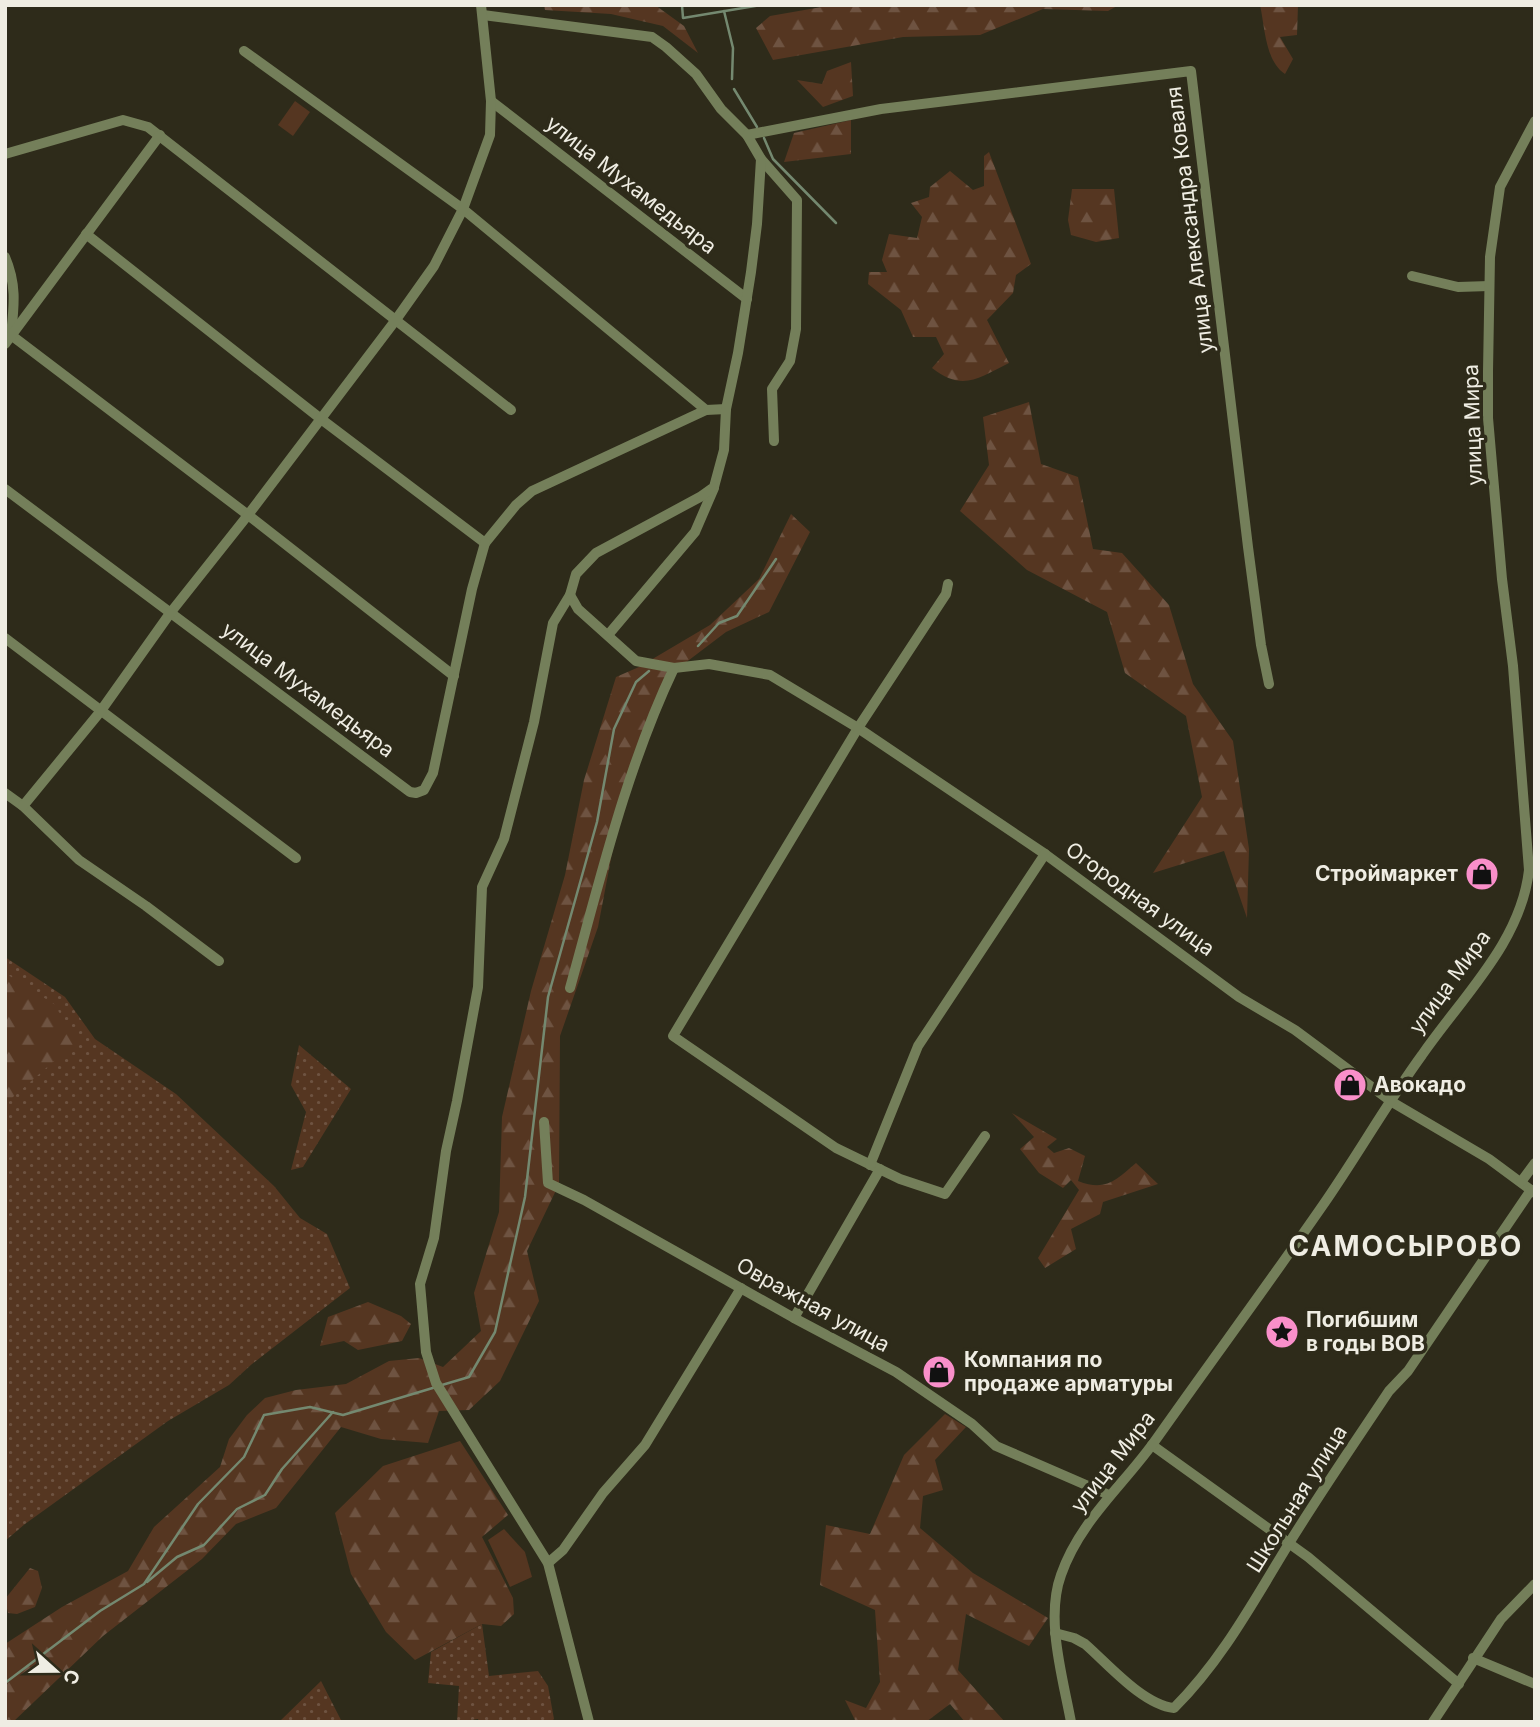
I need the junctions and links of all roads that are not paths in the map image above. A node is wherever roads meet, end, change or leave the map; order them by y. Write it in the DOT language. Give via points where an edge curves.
graph roads {
  1 [pos="483,16"];
  2 [pos="244,51"];
  3 [pos="491,101"];
  4 [pos="1535,121"];
  5 [pos="160,135"];
  6 [pos="747,135"];
  7 [pos="5,154"];
  8 [pos="761,159"];
  9 [pos="463,209"];
  10 [pos="86,234"];
  11 [pos="5,257"];
  12 [pos="1412,276"];
  13 [pos="1489,286"];
  14 [pos="747,299"];
  15 [pos="395,321"];
  16 [pos="8,340"];
  17 [pos="726,409"];
  18 [pos="511,410"];
  19 [pos="706,410"];
  20 [pos="321,419"];
  21 [pos="774,441"];
  22 [pos="714,487"];
  23 [pos="5,489"];
  24 [pos="248,515"];
  25 [pos="485,543"];
  26 [pos="948,584"];
  27 [pos="569,595"];
  28 [pos="171,612"];
  29 [pos="608,635"];
  30 [pos="5,638"];
  31 [pos="674,668"];
  32 [pos="454,676"];
  33 [pos="1269,684"];
  34 [pos="100,712"];
  35 [pos="858,728"];
  36 [pos="5,793"];
  37 [pos="23,806"];
  38 [pos="1045,854"];
  39 [pos="296,858"];
  40 [pos="219,961"];
  41 [pos="570,988"];
  42 [pos="1392,1102"];
  43 [pos="544,1122"];
  44 [pos="985,1136"];
  45 [pos="1535,1163"];
  46 [pos="875,1167"];
  47 [pos="1521,1182"];
  48 [pos="1533,1191"];
  49 [pos="741,1288"];
  50 [pos="794,1318"];
  51 [pos="1152,1445"];
  52 [pos="1109,1495"];
  53 [pos="1288,1544"];
  54 [pos="548,1563"];
  55 [pos="1535,1584"];
  56 [pos="1055,1633"];
  57 [pos="1473,1658"];
  58 [pos="1459,1684"];
  59 [pos="1535,1684"];
  60 [pos="589,1722"];
  61 [pos="1071,1722"];
  62 [pos="1433,1722"];
  1 -- 3 [label="street"];
  1 -- 6 [label="street" via="652,37 696,74 721,110"];
  2 -- 9 [label="street"];
  3 -- 9 [label="street" via="490,135"];
  3 -- 14 [label="street, улица Мухамедьяра"];
  4 -- 13 [label="street, улица Мира" via="1500,187"];
  5 -- 7 [label="street" via="123,120"];
  5 -- 10 [label="street"];
  5 -- 15 [label="street"];
  6 -- 8 [label="street"];
  6 -- 33 [label="street, улица Александра Коваля" via="881,109 1191,71 1248,547"];
  8 -- 14 [label="street"];
  8 -- 21 [label="street" via="797,200 796,329 790,361 772,389"];
  9 -- 15 [label="street" via="434,265"];
  9 -- 19 [label="street"];
  10 -- 16 [label="street"];
  10 -- 20 [label="street"];
  11 -- 16 [label="street" via="14,276 15,302"];
  12 -- 13 [label="street" via="1458,287"];
  13 -- 42 [label="street, улица Мира" via="1488,418 1529,870 1526,893 1503,946"];
  14 -- 17 [label="street"];
  15 -- 18 [label="street"];
  15 -- 20 [label="street"];
  16 -- 24 [label="street"];
  17 -- 19 [label="street"];
  17 -- 22 [label="street" via="724,450"];
  19 -- 25 [label="street" via="532,491"];
  20 -- 24 [label="street"];
  20 -- 25 [label="street"];
  22 -- 27 [label="street" via="596,553 576,574"];
  22 -- 29 [label="street" via="695,532"];
  23 -- 28 [label="street, улица Мухамедьяра"];
  24 -- 28 [label="street"];
  24 -- 32 [label="street"];
  25 -- 32 [label="street"];
  26 -- 35 [label="street" via="946,594"];
  27 -- 29 [label="street, Огородная улица"];
  27 -- 54 [label="street" via="553,623 504,839 482,887 478,987 434,1238 420,1284 426,1352 438,1387"];
  28 -- 32 [label="street, улица Мухамедьяра" via="410,792 424,790 433,773"];
  28 -- 34 [label="street"];
  29 -- 31 [label="street, Огородная улица" via="636,661"];
  30 -- 34 [label="street"];
  31 -- 35 [label="street, Огородная улица" via="709,664 769,674"];
  31 -- 41 [label="street" via="618,814"];
  34 -- 37 [label="street"];
  34 -- 39 [label="street"];
  35 -- 38 [label="street, Огородная улица"];
  35 -- 46 [label="street" via="673,1036 836,1148"];
  36 -- 37 [label="street"];
  37 -- 40 [label="street" via="79,860"];
  38 -- 42 [label="street, Огородная улица" via="1239,997 1295,1030"];
  38 -- 46 [label="street" via="918,1046"];
  42 -- 47 [label="street, Огородная улица"];
  42 -- 51 [label="street, улица Мира"];
  43 -- 49 [label="street, Овражная улица" via="548,1183"];
  44 -- 46 [label="street" via="945,1194"];
  45 -- 47 [label="street"];
  46 -- 50 [label="street"];
  47 -- 48 [label="street, Огородная улица"];
  48 -- 53 [label="street, Школьная улица" via="1408,1371 1389,1391"];
  49 -- 50 [label="street, Овражная улица"];
  49 -- 54 [label="street" via="645,1445 603,1493 564,1550"];
  50 -- 52 [label="street, Овражная улица" via="896,1372 996,1446"];
  51 -- 52 [label="street, улица Мира"];
  51 -- 53 [label="street"];
  52 -- 56 [label="street, улица Мира" via="1074,1545 1060,1578"];
  53 -- 56 [label="street, Школьная улица" via="1242,1623 1174,1707 1161,1707 1085,1644"];
  53 -- 58 [label="street"];
  54 -- 60 [label="street"];
  55 -- 57 [label="street" via="1501,1619"];
  56 -- 61 [label="street, улица Мира"];
  57 -- 58 [label="street"];
  57 -- 59 [label="street"];
  58 -- 62 [label="street"];
}
